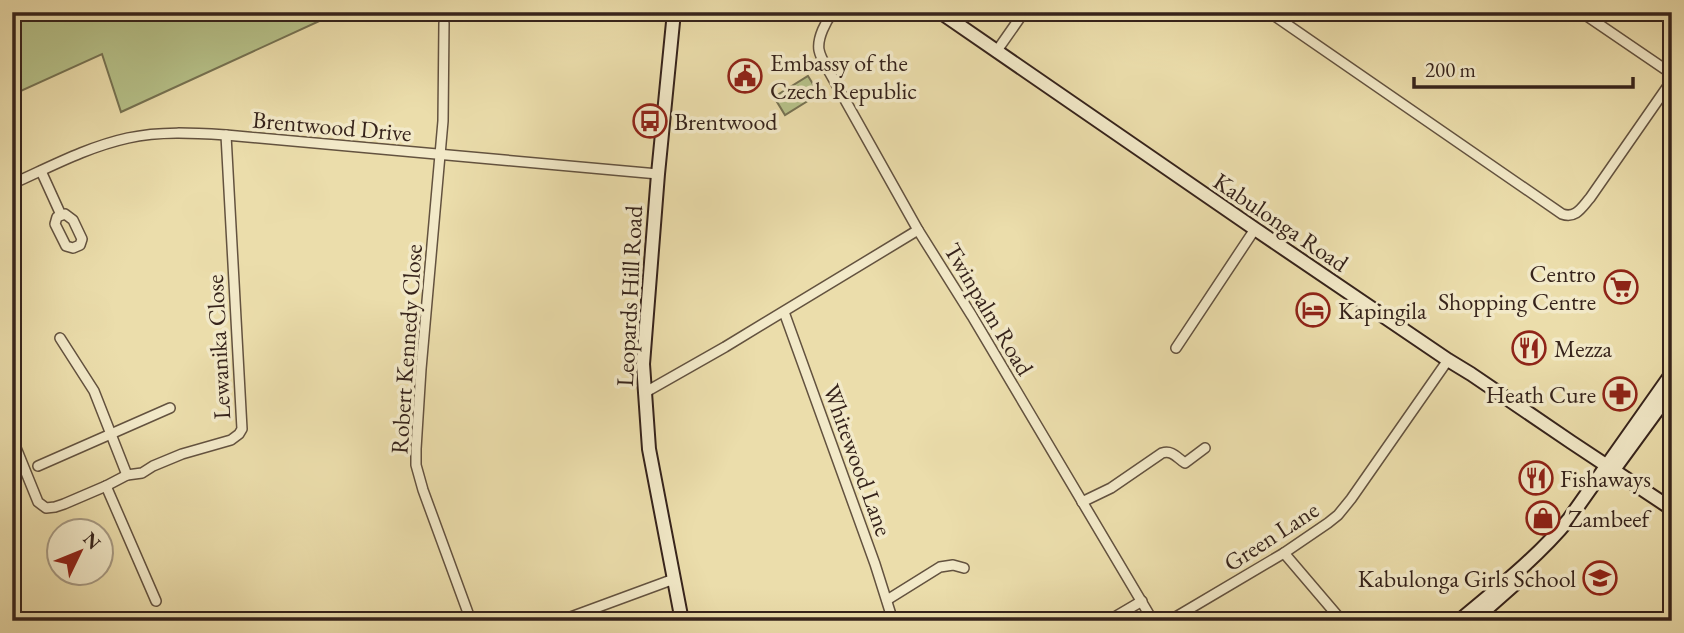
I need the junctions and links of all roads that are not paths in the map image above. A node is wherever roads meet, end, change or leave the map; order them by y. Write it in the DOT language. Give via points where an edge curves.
graph roads {
  1 [pos="674,12"];
  2 [pos="833,12"];
  3 [pos="940,12"];
  4 [pos="1024,12"];
  5 [pos="1269,12"];
  6 [pos="1581,12"];
  7 [pos="444,23"];
  8 [pos="996,52"];
  9 [pos="1672,77"];
  10 [pos="226,135"];
  11 [pos="441,155"];
  12 [pos="41,171"];
  13 [pos="658,174"];
  14 [pos="12,184"];
  15 [pos="61,215"];
  16 [pos="1255,229"];
  17 [pos="918,230"];
  18 [pos="784,312"];
  19 [pos="60,338"];
  20 [pos="1176,348"];
  21 [pos="1448,360"];
  22 [pos="1672,373"];
  23 [pos="1672,390"];
  24 [pos="645,393"];
  25 [pos="170,408"];
  26 [pos="111,434"];
  27 [pos="12,438"];
  28 [pos="1205,448"];
  29 [pos="38,466"];
  30 [pos="1610,467"];
  31 [pos="127,475"];
  32 [pos="106,486"];
  33 [pos="1082,502"];
  34 [pos="1672,509"];
  35 [pos="1284,553"];
  36 [pos="964,569"];
  37 [pos="674,579"];
  38 [pos="887,600"];
  39 [pos="156,601"];
  40 [pos="1142,601"];
  41 [pos="471,621"];
  42 [pos="560,621"];
  43 [pos="682,621"];
  44 [pos="893,621"];
  45 [pos="1108,621"];
  46 [pos="1153,621"];
  47 [pos="1170,621"];
  48 [pos="1342,621"];
  49 [pos="1459,621"];
  50 [pos="1473,621"];
  1 -- 13 [label="main road, Leopards Hill Road"];
  2 -- 17 [label="street, Twinpalm Road" via="822,31 819,51"];
  3 -- 8 [label="main road, Kabulonga Road"];
  4 -- 8 [label="street"];
  5 -- 9 [label="street" via="1567,216 1578,213 1590,198"];
  6 -- 9 [label="street"];
  7 -- 11 [label="street, Robert Kennedy Close"];
  8 -- 16 [label="main road, Kabulonga Road"];
  10 -- 11 [label="street, Brentwood Drive"];
  10 -- 12 [label="street, Brentwood Drive" via="163,133 129,138"];
  10 -- 31 [label="street, Lewanika Close" via="242,429 231,439 182,454 142,474"];
  11 -- 13 [label="street, Brentwood Drive"];
  11 -- 41 [label="street, Robert Kennedy Close" via="416,465"];
  12 -- 14 [label="street, Brentwood Drive"];
  12 -- 15 [label="street"];
  13 -- 24 [label="main road, Leopards Hill Road" via="643,364"];
  16 -- 20 [label="street"];
  16 -- 21 [label="main road, Kabulonga Road"];
  17 -- 18 [label="street"];
  17 -- 33 [label="street, Twinpalm Road"];
  18 -- 24 [label="street"];
  18 -- 38 [label="street, Whitewood Lane"];
  19 -- 26 [label="street" via="94,391"];
  21 -- 30 [label="main road, Kabulonga Road"];
  21 -- 35 [label="street, Green Lane" via="1345,507"];
  22 -- 30 [label="main road"];
  23 -- 30 [label="main road"];
  24 -- 37 [label="main road, Leopards Hill Road" via="649,449"];
  25 -- 26 [label="street"];
  26 -- 29 [label="street"];
  26 -- 31 [label="street"];
  27 -- 32 [label="street" via="42,506 55,507"];
  28 -- 33 [label="street" via="1185,463 1174,454 1163,453"];
  30 -- 34 [label="main road, Kabulonga Road"];
  30 -- 49 [label="main road" via="1538,552"];
  30 -- 50 [label="main road" via="1565,536"];
  31 -- 32 [label="street"];
  32 -- 39 [label="street"];
  33 -- 40 [label="street, Twinpalm Road"];
  35 -- 47 [label="street, Green Lane"];
  35 -- 48 [label="street"];
  36 -- 38 [label="street" via="940,567"];
  37 -- 42 [label="street"];
  37 -- 43 [label="main road, Leopards Hill Road"];
  38 -- 44 [label="street, Whitewood Lane"];
  40 -- 45 [label="street"];
  40 -- 46 [label="street, Twinpalm Road"];
}
